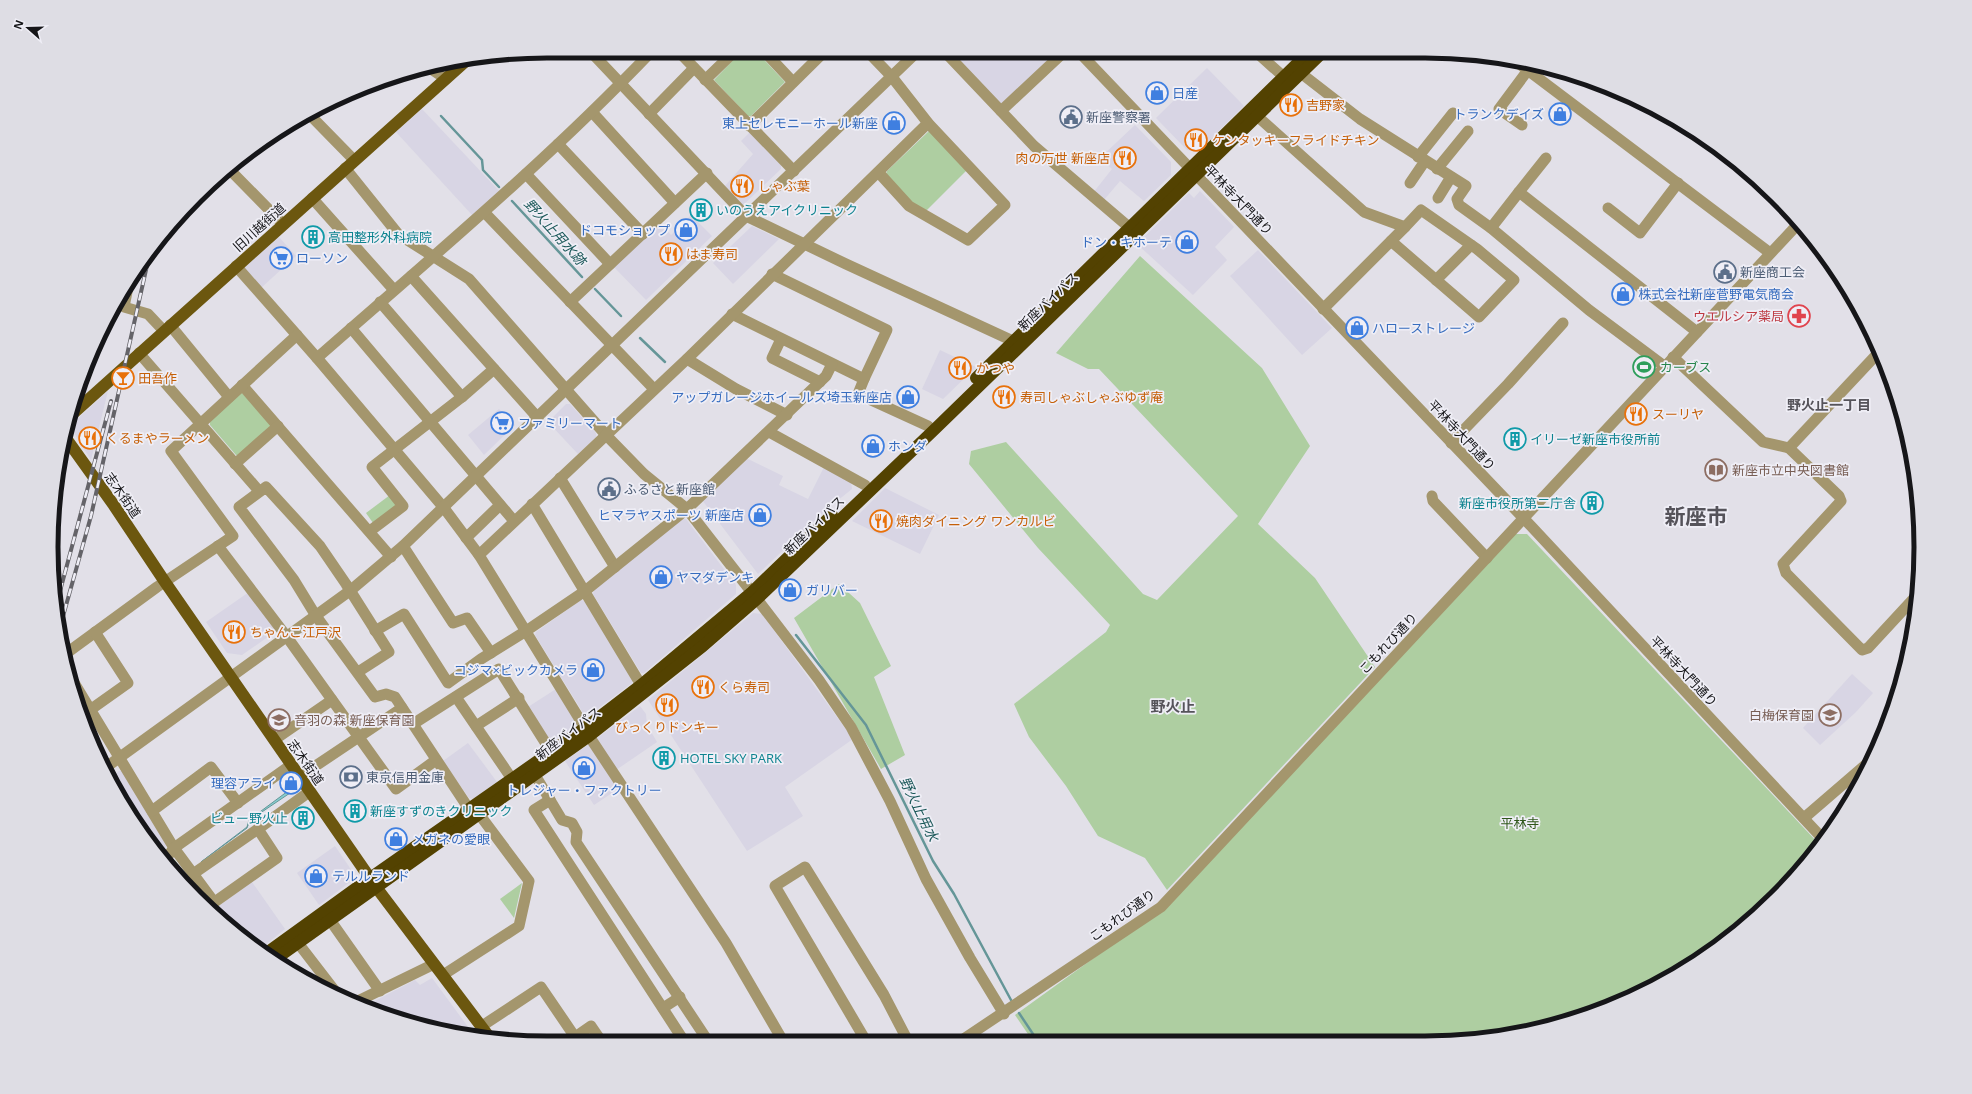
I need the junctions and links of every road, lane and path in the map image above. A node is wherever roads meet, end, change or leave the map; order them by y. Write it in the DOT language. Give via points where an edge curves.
graph roads {
  1 [pos="596,58"];
  2 [pos="645,58"];
  3 [pos="685,58"];
  4 [pos="728,58"];
  5 [pos="771,58"];
  6 [pos="818,58"];
  7 [pos="874,58"];
  8 [pos="911,58"];
  9 [pos="950,58"];
  10 [pos="1058,58"];
  11 [pos="1085,58"];
  12 [pos="1263,58"];
  13 [pos="1304,58"];
  14 [pos="1317,58"];
  15 [pos="461,66"];
  16 [pos="694,68"];
  17 [pos="1528,70"];
  18 [pos="435,71"];
  19 [pos="1302,74"];
  20 [pos="1284,76"];
  21 [pos="892,77"];
  22 [pos="446,79"];
  23 [pos="705,80"];
  24 [pos="793,82"];
  25 [pos="620,84"];
  26 [pos="1001,111"];
  27 [pos="592,112"];
  28 [pos="1453,113"];
  29 [pos="649,114"];
  30 [pos="1257,116"];
  31 [pos="312,118"];
  32 [pos="928,123"];
  33 [pos="1522,125"];
  34 [pos="749,126"];
  35 [pos="1468,131"];
  36 [pos="558,144"];
  37 [pos="1546,158"];
  38 [pos="1422,159"];
  39 [pos="349,164"];
  40 [pos="1437,169"];
  41 [pos="794,171"];
  42 [pos="233,172"];
  43 [pos="879,172"];
  44 [pos="1193,172"];
  45 [pos="706,173"];
  46 [pos="526,174"];
  47 [pos="1451,177"];
  48 [pos="1678,183"];
  49 [pos="1410,184"];
  50 [pos="1519,192"];
  51 [pos="312,198"];
  52 [pos="1438,198"];
  53 [pos="675,203"];
  54 [pos="1608,208"];
  55 [pos="485,213"];
  56 [pos="746,216"];
  57 [pos="283,224"];
  58 [pos="1404,227"];
  59 [pos="1130,228"];
  60 [pos="1491,228"];
  61 [pos="1796,228"];
  62 [pos="643,234"];
  63 [pos="1390,241"];
  64 [pos="803,244"];
  65 [pos="1471,245"];
  66 [pos="1770,253"];
  67 [pos="433,257"];
  68 [pos="610,264"];
  69 [pos="236,266"];
  70 [pos="772,274"];
  71 [pos="411,276"];
  72 [pos="1436,280"];
  73 [pos="394,290"];
  74 [pos="126,299"];
  75 [pos="380,302"];
  76 [pos="570,302"];
  77 [pos="1324,309"];
  78 [pos="732,314"];
  79 [pos="1563,323"];
  80 [pos="167,328"];
  81 [pos="351,328"];
  82 [pos="1697,332"];
  83 [pos="297,335"];
  84 [pos="781,339"];
  85 [pos="1013,341"];
  86 [pos="612,346"];
  87 [pos="139,353"];
  88 [pos="1875,356"];
  89 [pos="1672,357"];
  90 [pos="317,358"];
  91 [pos="686,359"];
  92 [pos="832,364"];
  93 [pos="1664,366"];
  94 [pos="494,370"];
  95 [pos="864,379"];
  96 [pos="820,382"];
  97 [pos="242,386"];
  98 [pos="654,389"];
  99 [pos="566,390"];
  100 [pos="229,397"];
  101 [pos="462,397"];
  102 [pos="79,408"];
  103 [pos="787,414"];
  104 [pos="538,418"];
  105 [pos="430,421"];
  106 [pos="201,423"];
  107 [pos="278,426"];
  108 [pos="928,426"];
  109 [pos="768,432"];
  110 [pos="606,435"];
  111 [pos="69,443"];
  112 [pos="1451,443"];
  113 [pos="1789,448"];
  114 [pos="395,450"];
  115 [pos="235,464"];
  116 [pos="478,476"];
  117 [pos="560,478"];
  118 [pos="865,485"];
  119 [pos="259,491"];
  120 [pos="1432,496"];
  121 [pos="532,504"];
  122 [pos="500,505"];
  123 [pos="444,508"];
  124 [pos="687,509"];
  125 [pos="1524,519"];
  126 [pos="514,521"];
  127 [pos="370,530"];
  128 [pos="466,538"];
  129 [pos="218,546"];
  130 [pos="403,546"];
  131 [pos="479,555"];
  132 [pos="391,557"];
  133 [pos="1487,558"];
  134 [pos="615,567"];
  135 [pos="165,582"];
  136 [pos="351,590"];
  137 [pos="585,591"];
  138 [pos="754,595"];
  139 [pos="1911,602"];
  140 [pos="316,616"];
  141 [pos="375,631"];
  142 [pos="526,631"];
  143 [pos="95,632"];
  144 [pos="287,637"];
  145 [pos="69,651"];
  146 [pos="490,653"];
  147 [pos="358,672"];
  148 [pos="230,677"];
  149 [pos="641,685"];
  150 [pos="82,696"];
  151 [pos="456,697"];
  152 [pos="519,698"];
  153 [pos="332,700"];
  154 [pos="402,708"];
  155 [pos="90,710"];
  156 [pos="413,724"];
  157 [pos="476,726"];
  158 [pos="587,732"];
  159 [pos="359,737"];
  160 [pos="274,740"];
  161 [pos="554,756"];
  162 [pos="118,757"];
  163 [pos="436,760"];
  164 [pos="109,765"];
  165 [pos="291,765"];
  166 [pos="1861,769"];
  167 [pos="535,775"];
  168 [pos="299,777"];
  169 [pos="512,779"];
  170 [pos="309,792"];
  171 [pos="550,800"];
  172 [pos="238,803"];
  173 [pos="152,810"];
  174 [pos="474,811"];
  175 [pos="1804,818"];
  176 [pos="258,829"];
  177 [pos="1820,835"];
  178 [pos="174,848"];
  179 [pos="168,856"];
  180 [pos="193,874"];
  181 [pos="373,883"];
  182 [pos="209,900"];
  183 [pos="212,903"];
  184 [pos="330,920"];
  185 [pos="298,943"];
  186 [pos="270,951"];
  187 [pos="279,956"];
  188 [pos="434,964"];
  189 [pos="443,975"];
  190 [pos="331,986"];
  191 [pos="380,991"];
  192 [pos="680,997"];
  193 [pos="361,999"];
  194 [pos="663,1008"];
  195 [pos="1004,1014"];
  196 [pos="482,1026"];
  197 [pos="486,1032"];
  198 [pos="570,1036"];
  199 [pos="577,1036"];
  200 [pos="598,1036"];
  201 [pos="681,1036"];
  202 [pos="705,1036"];
  203 [pos="780,1036"];
  204 [pos="863,1036"];
  205 [pos="905,1036"];
  206 [pos="968,1036"];
  1 -- 25 [label="street"];
  2 -- 25 [label="street"];
  3 -- 16 [label="street"];
  4 -- 23 [label="street"];
  5 -- 24 [label="street"];
  6 -- 24 [label="street"];
  7 -- 21 [label="street"];
  8 -- 21 [label="street"];
  9 -- 26 [label="street"];
  10 -- 26 [label="street"];
  11 -- 44 [label="street, 平林寺大門通り"];
  12 -- 20 [label="street"];
  13 -- 20 [label="highway, 新座バイパス"];
  14 -- 19 [label="highway, 新座バイパス"];
  15 -- 22 [label="main road, 旧川越街道"];
  16 -- 23 [label="street"];
  16 -- 29 [label="street"];
  17 -- 33 [label="street" via="1499,109"];
  17 -- 48 [label="street"];
  18 -- 22 [label="street"];
  19 -- 30 [label="highway, 新座バイパス"];
  19 -- 38 [label="street" via="1360,119"];
  20 -- 44 [label="highway, 新座バイパス"];
  21 -- 32 [label="street"];
  21 -- 41 [label="street"];
  22 -- 39 [label="main road, 旧川越街道"];
  23 -- 34 [label="street"];
  24 -- 34 [label="street"];
  25 -- 27 [label="street"];
  25 -- 29 [label="street"];
  26 -- 59 [label="street" via="1034,146"];
  27 -- 36 [label="street"];
  27 -- 53 [label="street"];
  28 -- 38 [label="street"];
  29 -- 45 [label="street"];
  30 -- 44 [label="highway, 新座バイパス"];
  30 -- 58 [label="street" via="1364,212"];
  31 -- 39 [label="street"];
  32 -- 43 [label="street"];
  32 -- 43 [label="street" via="1005,205 968,240 909,206"];
  34 -- 41 [label="street"];
  35 -- 40 [label="street"];
  36 -- 46 [label="street"];
  36 -- 62 [label="street"];
  37 -- 50 [label="street"];
  38 -- 40 [label="street"];
  38 -- 49 [label="street"];
  39 -- 51 [label="main road, 旧川越街道"];
  39 -- 67 [label="street" via="398,234"];
  40 -- 47 [label="street"];
  41 -- 56 [label="street"];
  42 -- 57 [label="street"];
  43 -- 64 [label="street"];
  44 -- 59 [label="highway, 新座バイパス"];
  44 -- 77 [label="street, 平林寺大門通り"];
  44 -- 138 [label="highway, 新座バイパス"];
  45 -- 53 [label="street"];
  45 -- 56 [label="street"];
  46 -- 55 [label="street"];
  46 -- 68 [label="street"];
  47 -- 52 [label="street"];
  47 -- 60 [label="street" via="1466,186 1458,199 1459,205"];
  48 -- 54 [label="street" via="1640,233"];
  48 -- 66 [label="street"];
  50 -- 60 [label="street"];
  50 -- 82 [label="street"];
  51 -- 57 [label="main road, 旧川越街道"];
  51 -- 73 [label="street"];
  53 -- 62 [label="street"];
  55 -- 67 [label="street"];
  55 -- 76 [label="street"];
  56 -- 64 [label="street"];
  56 -- 86 [label="street"];
  57 -- 69 [label="main road, 旧川越街道"];
  58 -- 63 [label="street"];
  58 -- 65 [label="street" via="1421,210"];
  59 -- 85 [label="highway, 新座バイパス"];
  60 -- 93 [label="street" via="1589,310"];
  61 -- 66 [label="street, こもれび通り"];
  62 -- 68 [label="street"];
  63 -- 72 [label="street"];
  63 -- 77 [label="street"];
  64 -- 70 [label="street"];
  64 -- 85 [label="street"];
  65 -- 72 [label="street"];
  65 -- 72 [label="street" via="1514,280 1484,312 1479,317"];
  66 -- 82 [label="street, こもれび通り"];
  67 -- 71 [label="street"];
  67 -- 99 [label="street" via="469,280"];
  68 -- 76 [label="street"];
  69 -- 80 [label="main road, 旧川越街道"];
  69 -- 83 [label="street"];
  70 -- 78 [label="street"];
  70 -- 95 [label="street" via="887,330"];
  71 -- 73 [label="street"];
  71 -- 94 [label="street"];
  73 -- 75 [label="street"];
  74 -- 80 [label="street" via="124,307 148,314"];
  75 -- 81 [label="street"];
  75 -- 101 [label="street"];
  76 -- 86 [label="street"];
  77 -- 112 [label="street, 平林寺大門通り"];
  78 -- 84 [label="street"];
  78 -- 91 [label="street"];
  79 -- 112 [label="street"];
  80 -- 87 [label="main road, 旧川越街道"];
  80 -- 100 [label="street"];
  81 -- 90 [label="street"];
  81 -- 105 [label="street"];
  82 -- 89 [label="street, こもれび通り"];
  83 -- 90 [label="street"];
  83 -- 97 [label="street"];
  84 -- 92 [label="street"];
  84 -- 96 [label="street" via="772,358"];
  85 -- 108 [label="highway, 新座バイパス"];
  86 -- 98 [label="street"];
  86 -- 99 [label="street"];
  87 -- 102 [label="main road, 旧川越街道"];
  87 -- 106 [label="street"];
  88 -- 113 [label="street"];
  89 -- 93 [label="street, こもれび通り"];
  89 -- 113 [label="street" via="1763,442"];
  90 -- 114 [label="street"];
  91 -- 98 [label="street"];
  91 -- 103 [label="street" via="736,389"];
  92 -- 95 [label="street"];
  92 -- 96 [label="street"];
  93 -- 125 [label="street, こもれび通り"];
  94 -- 101 [label="street"];
  94 -- 104 [label="street"];
  95 -- 108 [label="street" via="858,394"];
  96 -- 103 [label="street"];
  97 -- 100 [label="street"];
  97 -- 107 [label="street"];
  98 -- 110 [label="street"];
  99 -- 104 [label="street"];
  99 -- 110 [label="street"];
  100 -- 106 [label="street"];
  101 -- 105 [label="street"];
  103 -- 109 [label="street"];
  104 -- 116 [label="street"];
  105 -- 114 [label="street"];
  105 -- 116 [label="street"];
  106 -- 115 [label="street"];
  106 -- 129 [label="street" via="171,451 233,536"];
  107 -- 115 [label="street"];
  107 -- 127 [label="street"];
  108 -- 118 [label="highway, 新座バイパス"];
  109 -- 118 [label="street"];
  109 -- 124 [label="street"];
  110 -- 117 [label="street"];
  110 -- 124 [label="street" via="644,474"];
  111 -- 135 [label="main road, 志木街道"];
  112 -- 125 [label="street, 平林寺大門通り"];
  113 -- 139 [label="street" via="1839,496 1841,501 1783,564 1786,573 1862,650 1868,648"];
  114 -- 123 [label="street"];
  114 -- 127 [label="street" via="372,467 403,506"];
  115 -- 119 [label="street"];
  116 -- 122 [label="street"];
  116 -- 123 [label="street"];
  117 -- 121 [label="street"];
  117 -- 134 [label="street"];
  118 -- 138 [label="highway, 新座バイパス"];
  119 -- 136 [label="street" via="266,487 320,546"];
  119 -- 140 [label="street" via="239,507 294,580"];
  120 -- 133 [label="street" via="1433,501"];
  121 -- 126 [label="street"];
  121 -- 137 [label="street"];
  122 -- 126 [label="street"];
  122 -- 128 [label="street"];
  123 -- 128 [label="street"];
  123 -- 130 [label="street"];
  124 -- 134 [label="street"];
  124 -- 138 [label="street"];
  125 -- 133 [label="street, こもれび通り"];
  125 -- 175 [label="street, 平林寺大門通り"];
  126 -- 131 [label="street"];
  127 -- 132 [label="street"];
  128 -- 131 [label="street"];
  129 -- 135 [label="street"];
  129 -- 144 [label="street"];
  130 -- 132 [label="street"];
  130 -- 146 [label="street" via="453,624 467,618"];
  131 -- 142 [label="street"];
  132 -- 136 [label="street"];
  133 -- 195 [label="street, こもれび通り" via="1161,907"];
  134 -- 137 [label="street"];
  135 -- 143 [label="street"];
  135 -- 148 [label="main road, 志木街道"];
  136 -- 140 [label="street"];
  136 -- 141 [label="street"];
  137 -- 142 [label="street"];
  137 -- 149 [label="street"];
  138 -- 149 [label="highway, 新座バイパス"];
  138 -- 158 [label="highway, 新座バイパス" via="687,659"];
  138 -- 195 [label="street" via="819,680 851,727 890,801 926,879"];
  140 -- 144 [label="street"];
  140 -- 147 [label="street"];
  141 -- 146 [label="street" via="404,614 448,683"];
  141 -- 147 [label="street" via="389,652"];
  142 -- 146 [label="street"];
  142 -- 158 [label="street"];
  143 -- 145 [label="street"];
  143 -- 155 [label="street" via="128,683"];
  144 -- 148 [label="street"];
  144 -- 153 [label="street"];
  147 -- 154 [label="street" via="375,697 386,694 395,697"];
  148 -- 160 [label="main road, 志木街道"];
  148 -- 162 [label="street"];
  149 -- 158 [label="highway, 新座バイパス"];
  150 -- 155 [label="street"];
  151 -- 152 [label="street" via="499,669"];
  151 -- 156 [label="street"];
  151 -- 157 [label="street"];
  152 -- 157 [label="street"];
  152 -- 161 [label="street"];
  153 -- 159 [label="street"];
  153 -- 160 [label="street"];
  154 -- 156 [label="street"];
  154 -- 159 [label="street"];
  155 -- 162 [label="street"];
  156 -- 163 [label="street"];
  157 -- 169 [label="street"];
  158 -- 161 [label="highway, 新座バイパス"];
  158 -- 203 [label="street" via="726,943"];
  159 -- 163 [label="street" via="396,789"];
  159 -- 168 [label="street"];
  160 -- 165 [label="main road, 志木街道"];
  161 -- 167 [label="highway, 新座バイパス"];
  161 -- 169 [label="highway, 新座バイパス"];
  162 -- 164 [label="street"];
  162 -- 173 [label="street"];
  163 -- 174 [label="street"];
  165 -- 168 [label="main road, 志木街道"];
  165 -- 172 [label="street"];
  166 -- 175 [label="street"];
  167 -- 171 [label="street"];
  167 -- 174 [label="highway, 新座バイパス"];
  168 -- 170 [label="main road, 志木街道"];
  169 -- 174 [label="highway, 新座バイパス"];
  170 -- 176 [label="street"];
  170 -- 181 [label="main road, 志木街道"];
  171 -- 192 [label="street" via="562,820 572,823 577,832 576,842"];
  171 -- 194 [label="street" via="534,810"];
  172 -- 173 [label="street" via="211,767"];
  172 -- 178 [label="street"];
  173 -- 178 [label="street"];
  174 -- 181 [label="highway, 新座バイパス"];
  174 -- 189 [label="street" via="529,881 520,926"];
  175 -- 177 [label="street, 平林寺大門通り"];
  176 -- 180 [label="street"];
  176 -- 183 [label="street" via="277,858"];
  178 -- 179 [label="street"];
  178 -- 180 [label="street"];
  180 -- 182 [label="street"];
  181 -- 184 [label="highway, 新座バイパス"];
  181 -- 186 [label="highway, 新座バイパス"];
  181 -- 188 [label="main road, 志木街道"];
  184 -- 185 [label="highway, 新座バイパス"];
  184 -- 191 [label="street"];
  185 -- 187 [label="highway, 新座バイパス"];
  185 -- 190 [label="street"];
  188 -- 189 [label="main road, 志木街道"];
  188 -- 191 [label="street"];
  189 -- 196 [label="main road, 志木街道"];
  191 -- 193 [label="street"];
  192 -- 194 [label="street"];
  192 -- 202 [label="street"];
  194 -- 201 [label="street"];
  195 -- 206 [label="street, こもれび通り"];
  196 -- 197 [label="main road, 志木街道"];
  196 -- 198 [label="street" via="541,987"];
  199 -- 200 [label="street" via="591,1026"];
  204 -- 205 [label="street" via="775,886 805,867 884,995"];
}
